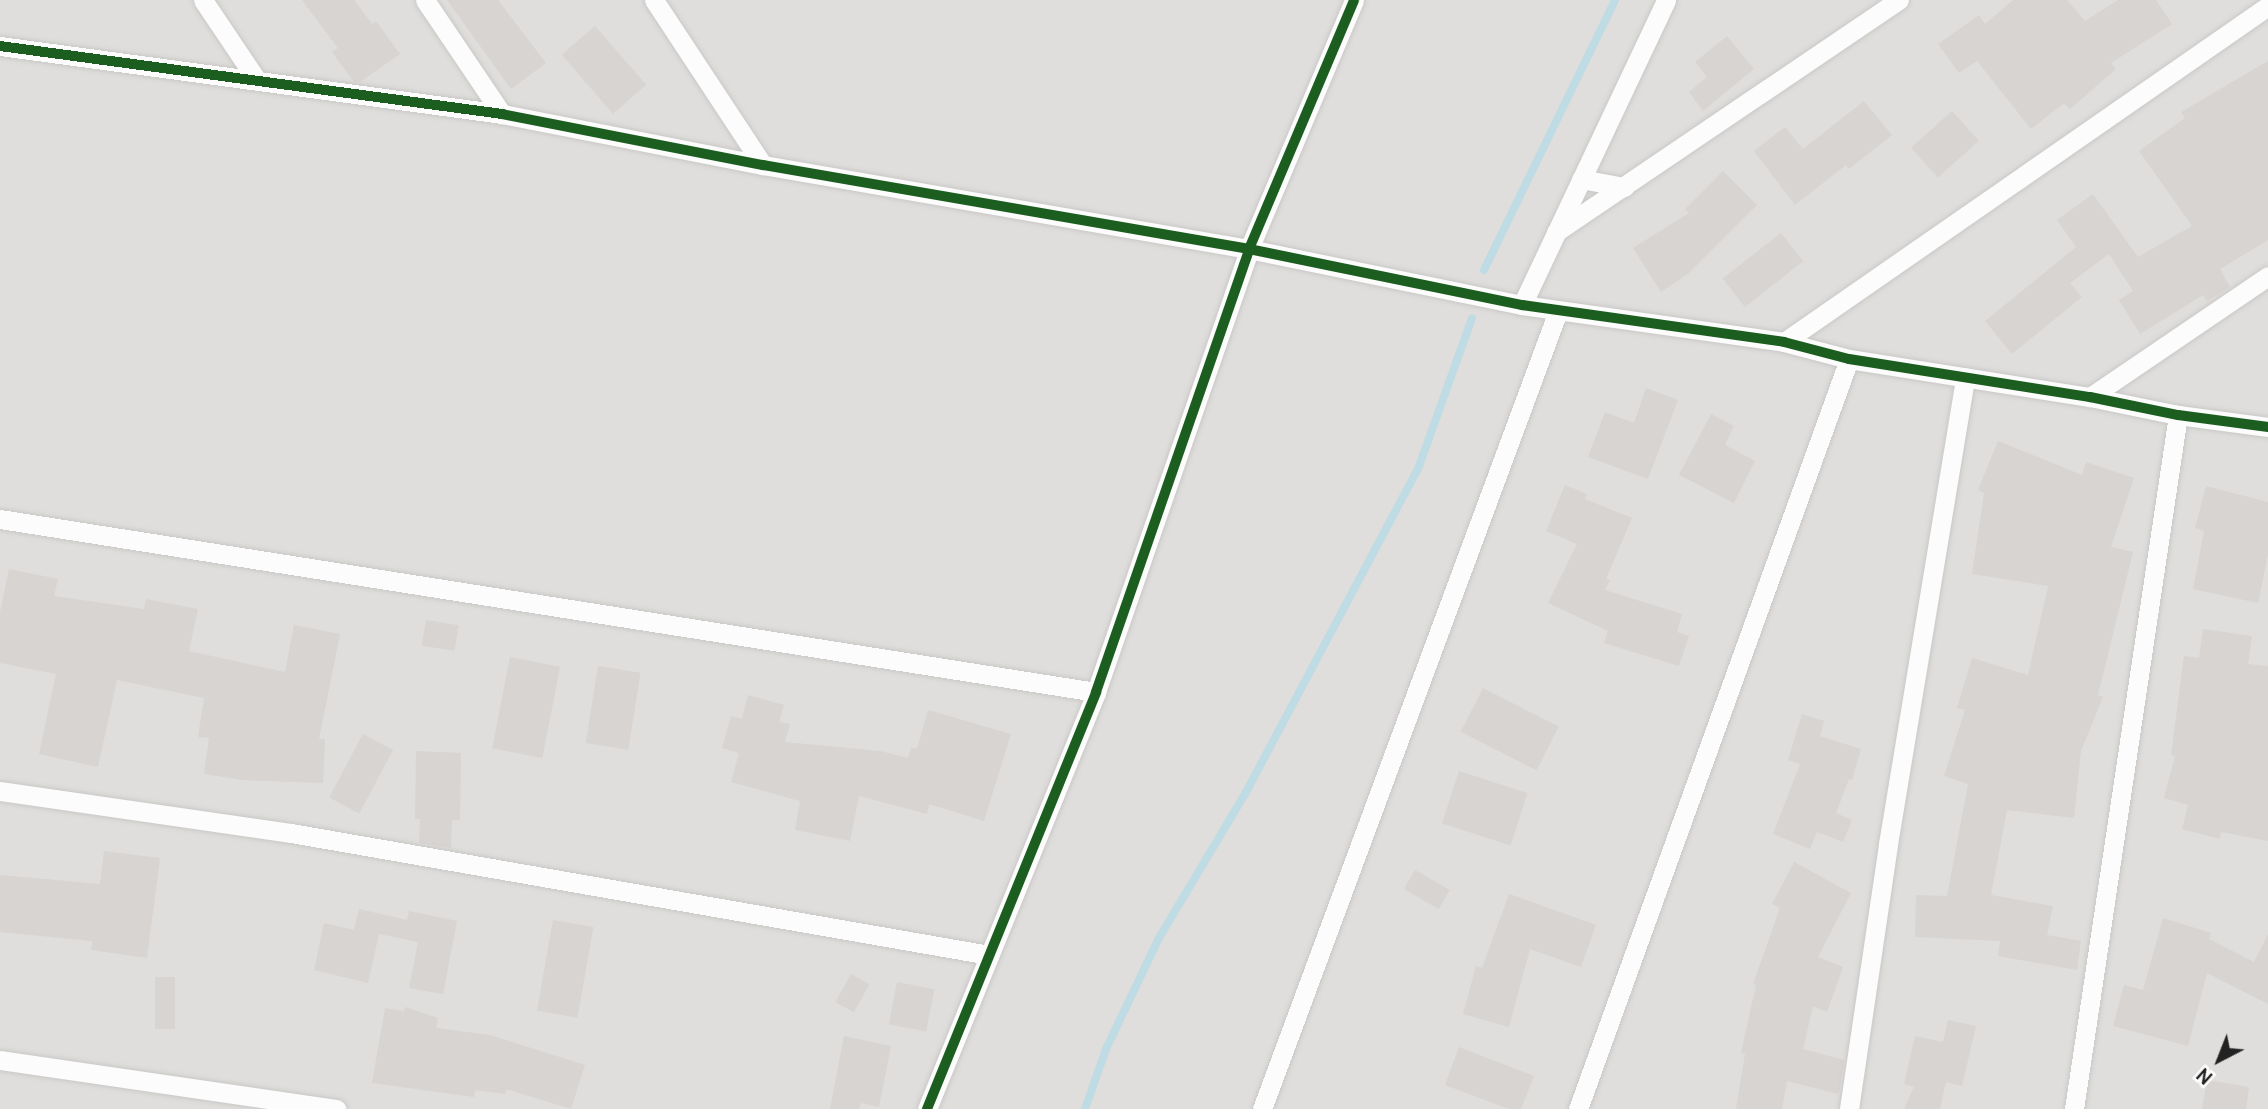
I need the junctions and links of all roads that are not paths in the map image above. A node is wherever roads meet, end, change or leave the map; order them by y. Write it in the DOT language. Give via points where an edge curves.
graph roads {
  1 [pos="203,0"];
  2 [pos="425,0"];
  3 [pos="654,0"];
  4 [pos="1354,0"];
  5 [pos="1666,0"];
  6 [pos="1899,0"];
  7 [pos="2268,6"];
  8 [pos="0,46"];
  9 [pos="256,79"];
  10 [pos="502,114"];
  11 [pos="763,165"];
  12 [pos="1581,179"];
  13 [pos="1624,187"];
  14 [pos="1556,232"];
  15 [pos="1249,249"];
  16 [pos="2268,276"];
  17 [pos="1522,305"];
  18 [pos="1558,311"];
  19 [pos="1784,342"];
  20 [pos="1849,359"];
  21 [pos="1965,377"];
  22 [pos="2090,397"];
  23 [pos="2178,415"];
  24 [pos="2268,427"];
  25 [pos="0,519"];
  26 [pos="1096,692"];
  27 [pos="0,791"];
  28 [pos="989,955"];
  29 [pos="0,1060"];
  30 [pos="336,1109"];
  31 [pos="927,1109"];
  32 [pos="1262,1109"];
  33 [pos="1578,1109"];
  34 [pos="1849,1109"];
  35 [pos="2074,1109"];
  1 -- 9 [label="street"];
  2 -- 10 [label="street"];
  3 -- 11 [label="street"];
  4 -- 15 [label="street"];
  5 -- 12 [label="street"];
  6 -- 13 [label="street"];
  7 -- 19 [label="street"];
  8 -- 9 [label="street"];
  9 -- 10 [label="street"];
  10 -- 11 [label="street"];
  11 -- 15 [label="street"];
  12 -- 13 [label="street"];
  12 -- 14 [label="street"];
  13 -- 14 [label="street"];
  14 -- 17 [label="street"];
  15 -- 17 [label="street"];
  15 -- 26 [label="street"];
  16 -- 22 [label="street"];
  17 -- 18 [label="street"];
  18 -- 19 [label="street"];
  18 -- 32 [label="street"];
  19 -- 20 [label="street"];
  20 -- 21 [label="street"];
  20 -- 33 [label="street"];
  21 -- 22 [label="street"];
  21 -- 34 [label="street"];
  22 -- 23 [label="street"];
  23 -- 24 [label="street"];
  23 -- 35 [label="street"];
  25 -- 26 [label="street"];
  26 -- 28 [label="street"];
  27 -- 28 [label="street" via="291,833"];
  28 -- 31 [label="street"];
  29 -- 30 [label="street"];
}
